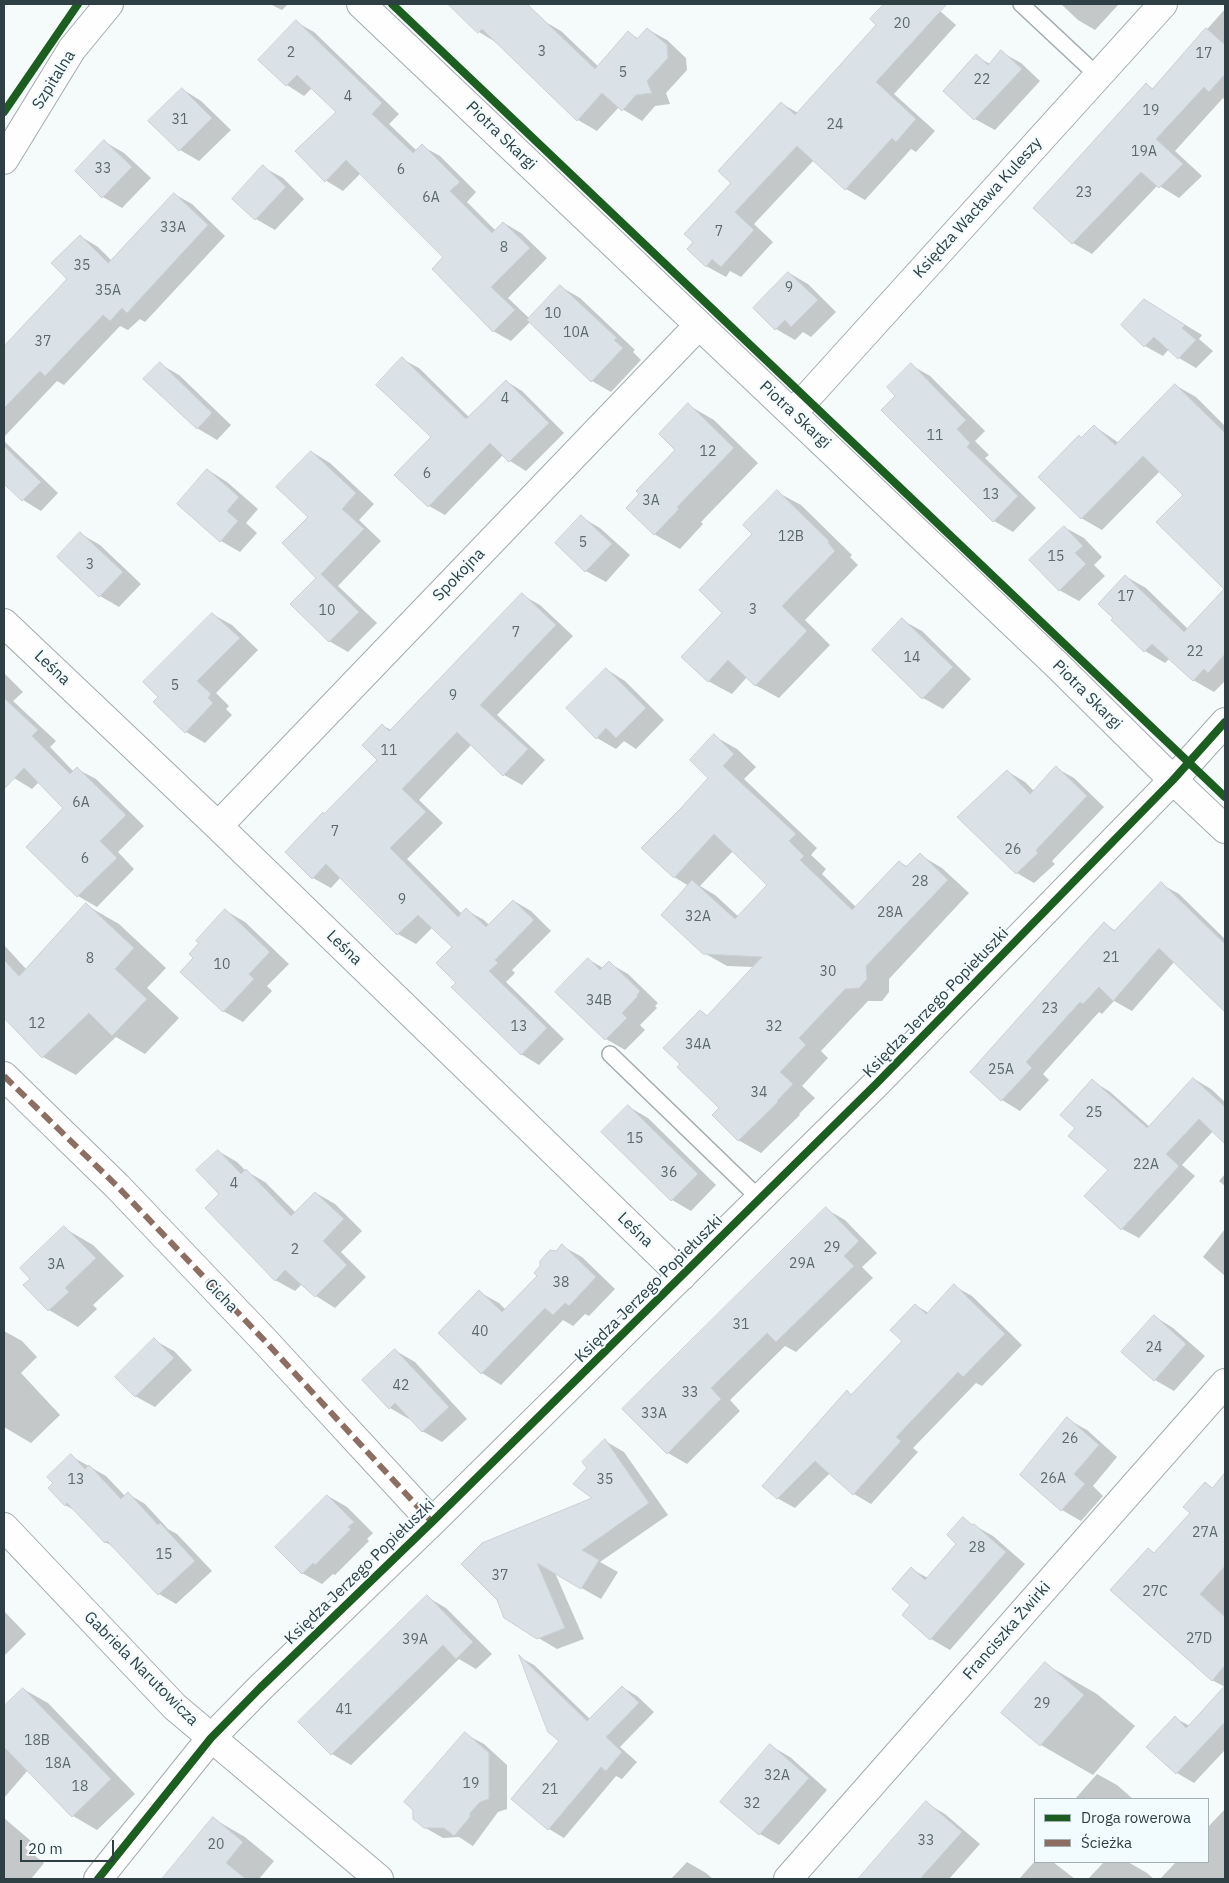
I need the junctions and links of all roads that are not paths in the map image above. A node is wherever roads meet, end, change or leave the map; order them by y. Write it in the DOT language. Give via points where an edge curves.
graph roads {
  1 [pos="109,4"];
  2 [pos="361,4"];
  3 [pos="1021,4"];
  4 [pos="1163,4"];
  5 [pos="1098,76"];
  6 [pos="4,160"];
  7 [pos="699,325"];
  8 [pos="793,413"];
  9 [pos="4,623"];
  10 [pos="1225,722"];
  11 [pos="1173,780"];
  12 [pos="218,826"];
  13 [pos="1225,829"];
  14 [pos="610,1054"];
  15 [pos="4,1076"];
  16 [pos="760,1199"];
  17 [pos="682,1276"];
  18 [pos="1225,1383"];
  19 [pos="432,1522"];
  20 [pos="4,1527"];
  21 [pos="211,1738"];
  22 [pos="98,1879"];
  23 [pos="379,1879"];
  24 [pos="788,1879"];
  1 -- 6 [label="street, Szpitalna" via="72,49"];
  2 -- 7 [label="street, Piotra Skargi"];
  3 -- 5 [label="lane"];
  4 -- 5 [label="street, Księdza Wacława Kuleszy"];
  5 -- 8 [label="street, Księdza Wacława Kuleszy"];
  7 -- 8 [label="street, Piotra Skargi"];
  7 -- 12 [label="street, Spokojna"];
  8 -- 11 [label="street, Piotra Skargi" via="1057,664"];
  9 -- 12 [label="street, Leśna"];
  10 -- 11 [label="street, Księdza Jerzego Popiełuszki"];
  11 -- 13 [label="street, Piotra Skargi"];
  11 -- 16 [label="street, Księdza Jerzego Popiełuszki"];
  12 -- 17 [label="street, Leśna"];
  14 -- 16 [label="lane"];
  15 -- 19 [label="street, Cicha" via="117,1186"];
  16 -- 17 [label="street, Księdza Jerzego Popiełuszki"];
  17 -- 19 [label="street, Księdza Jerzego Popiełuszki"];
  18 -- 24 [label="street, Franciszka Żwirki"];
  19 -- 21 [label="street, Księdza Jerzego Popiełuszki"];
  20 -- 21 [label="street, Gabriela Narutowicza" via="175,1707"];
  21 -- 22 [label="street, Księdza Jerzego Popiełuszki"];
  21 -- 23 [label="street, Gabriela Narutowicza"];
}
